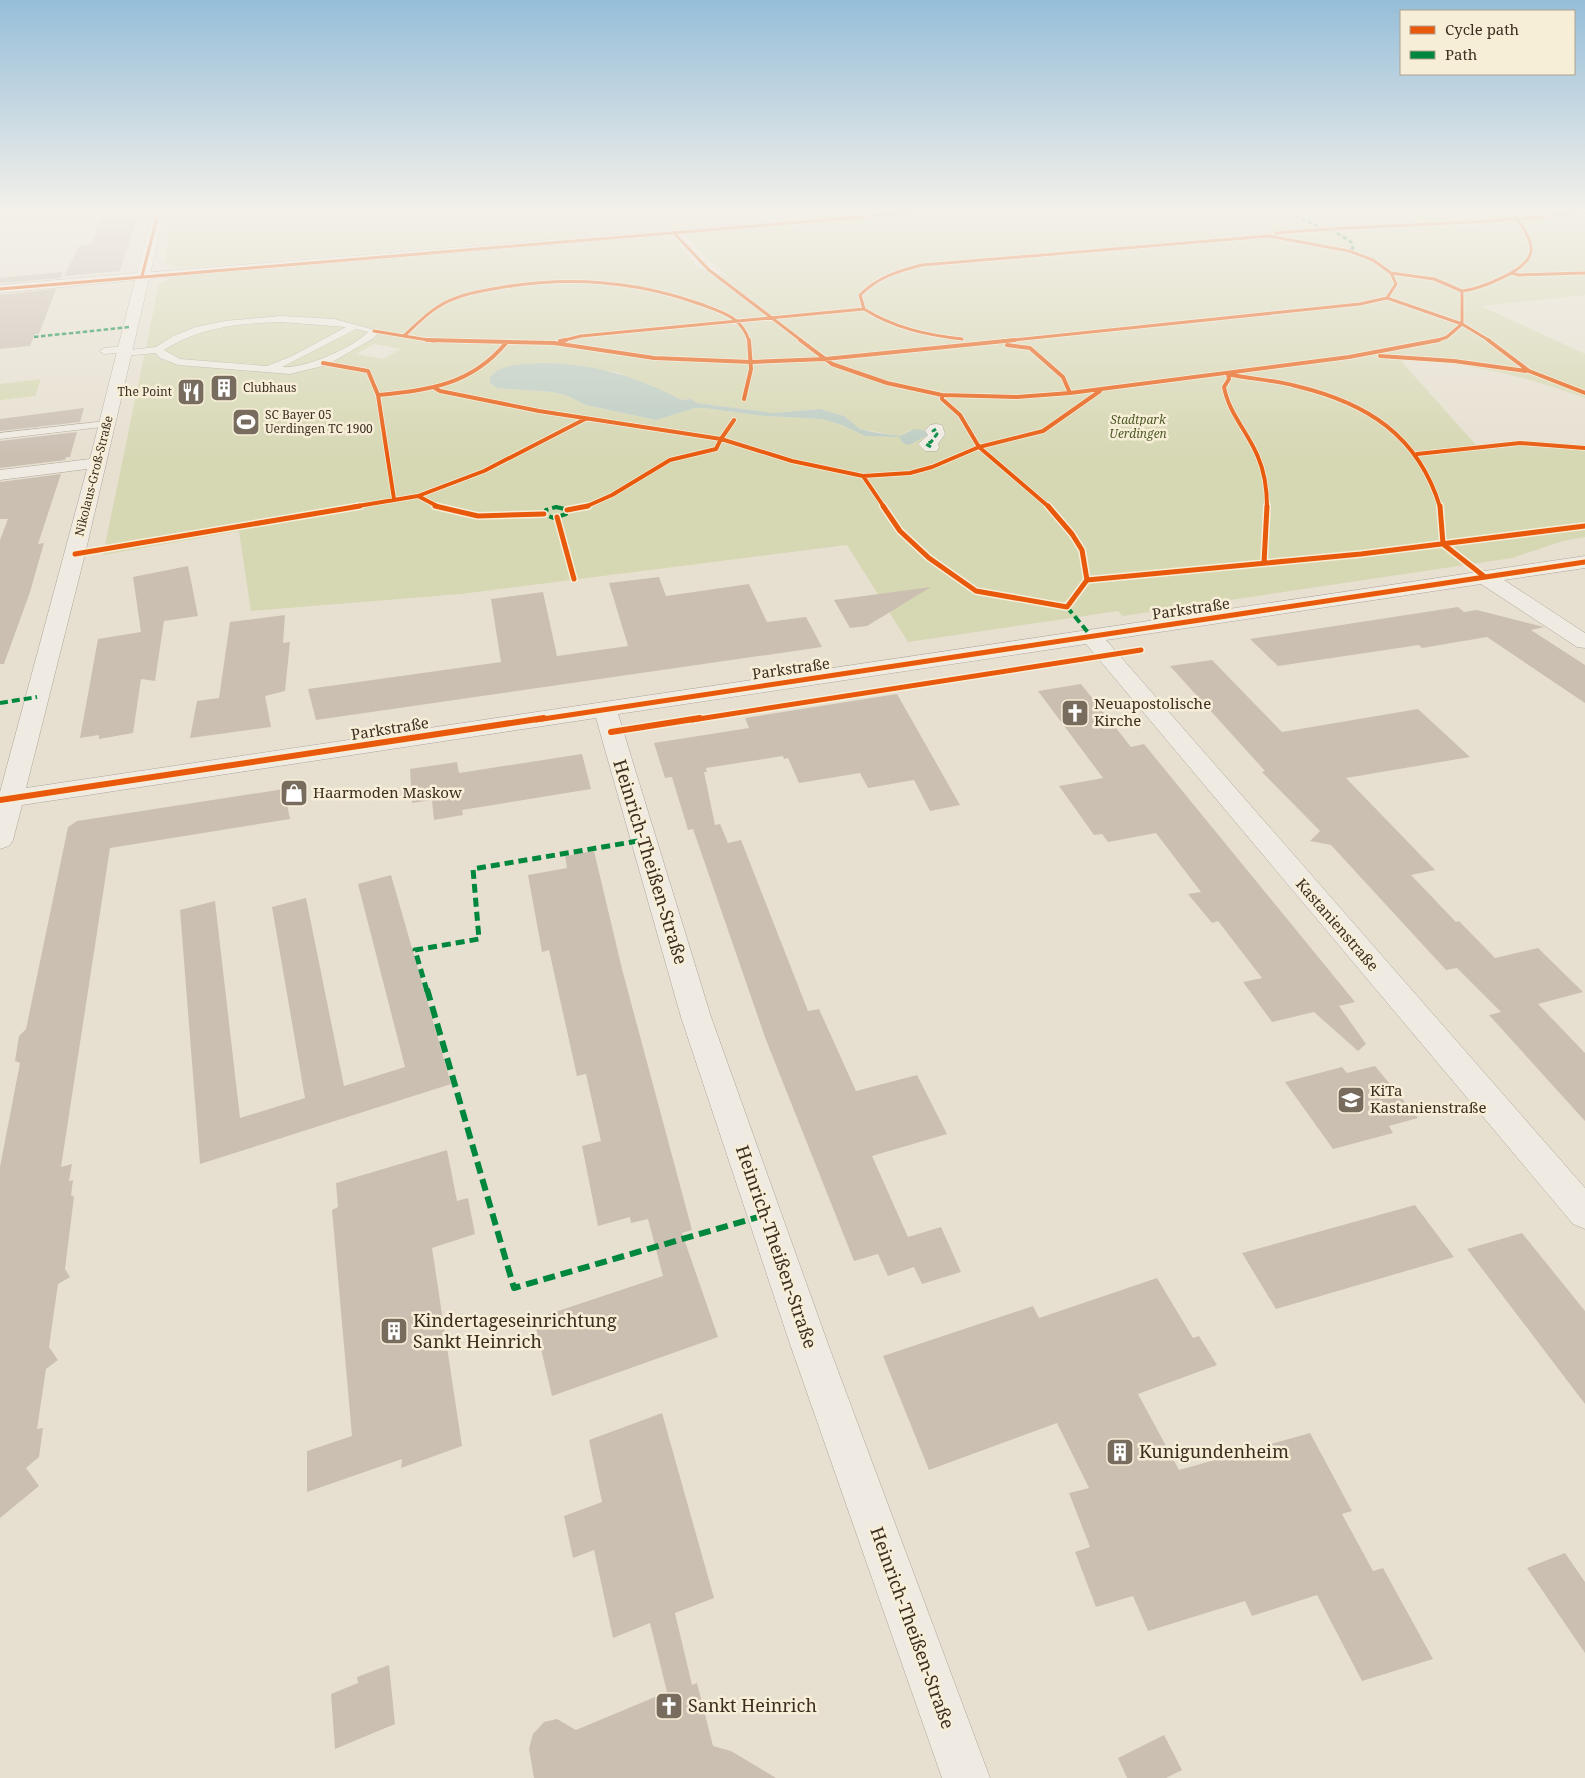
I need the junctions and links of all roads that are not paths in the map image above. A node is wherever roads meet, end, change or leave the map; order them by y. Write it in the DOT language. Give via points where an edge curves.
graph roads {
  1 [pos="138,293"];
  2 [pos="355,326"];
  3 [pos="158,350"];
  4 [pos="104,351"];
  5 [pos="124,351"];
  6 [pos="266,370"];
  7 [pos="106,424"];
  8 [pos="936,429"];
  9 [pos="0,436"];
  10 [pos="931,447"];
  11 [pos="97,463"];
  12 [pos="0,475"];
  13 [pos="1585,562"];
  14 [pos="1485,577"];
  15 [pos="1091,636"];
  16 [pos="1585,642"];
  17 [pos="604,709"];
  18 [pos="5,800"];
  19 [pos="0,840"];
  20 [pos="1585,1213"];
  21 [pos="966,1778"];
  1 -- 5 [label="street, Nikolaus-Groß-Straße"];
  2 -- 3 [label="lane" via="288,320 222,324 194,330"];
  2 -- 6 [label="lane" via="296,358"];
  2 -- 6 [label="lane" via="374,331 371,336 323,363 290,371"];
  3 -- 5 [label="lane"];
  3 -- 6 [label="lane" via="178,362"];
  4 -- 5 [label="lane"];
  5 -- 7 [label="street, Nikolaus-Groß-Straße"];
  7 -- 9 [label="lane"];
  7 -- 11 [label="street, Nikolaus-Groß-Straße"];
  8 -- 10 [label="street" via="933,431 937,434 935,438 926,444"];
  11 -- 12 [label="street"];
  11 -- 18 [label="street, Nikolaus-Groß-Straße"];
  13 -- 14 [label="street, Parkstraße"];
  14 -- 15 [label="street, Parkstraße"];
  14 -- 16 [label="street"];
  15 -- 17 [label="street, Parkstraße"];
  15 -- 20 [label="street, Kastanienstraße"];
  17 -- 18 [label="street, Parkstraße"];
  17 -- 21 [label="street, Heinrich-Theißen-Straße" via="696,1017 812,1353"];
  18 -- 19 [label="street, Nikolaus-Groß-Straße"];
}
